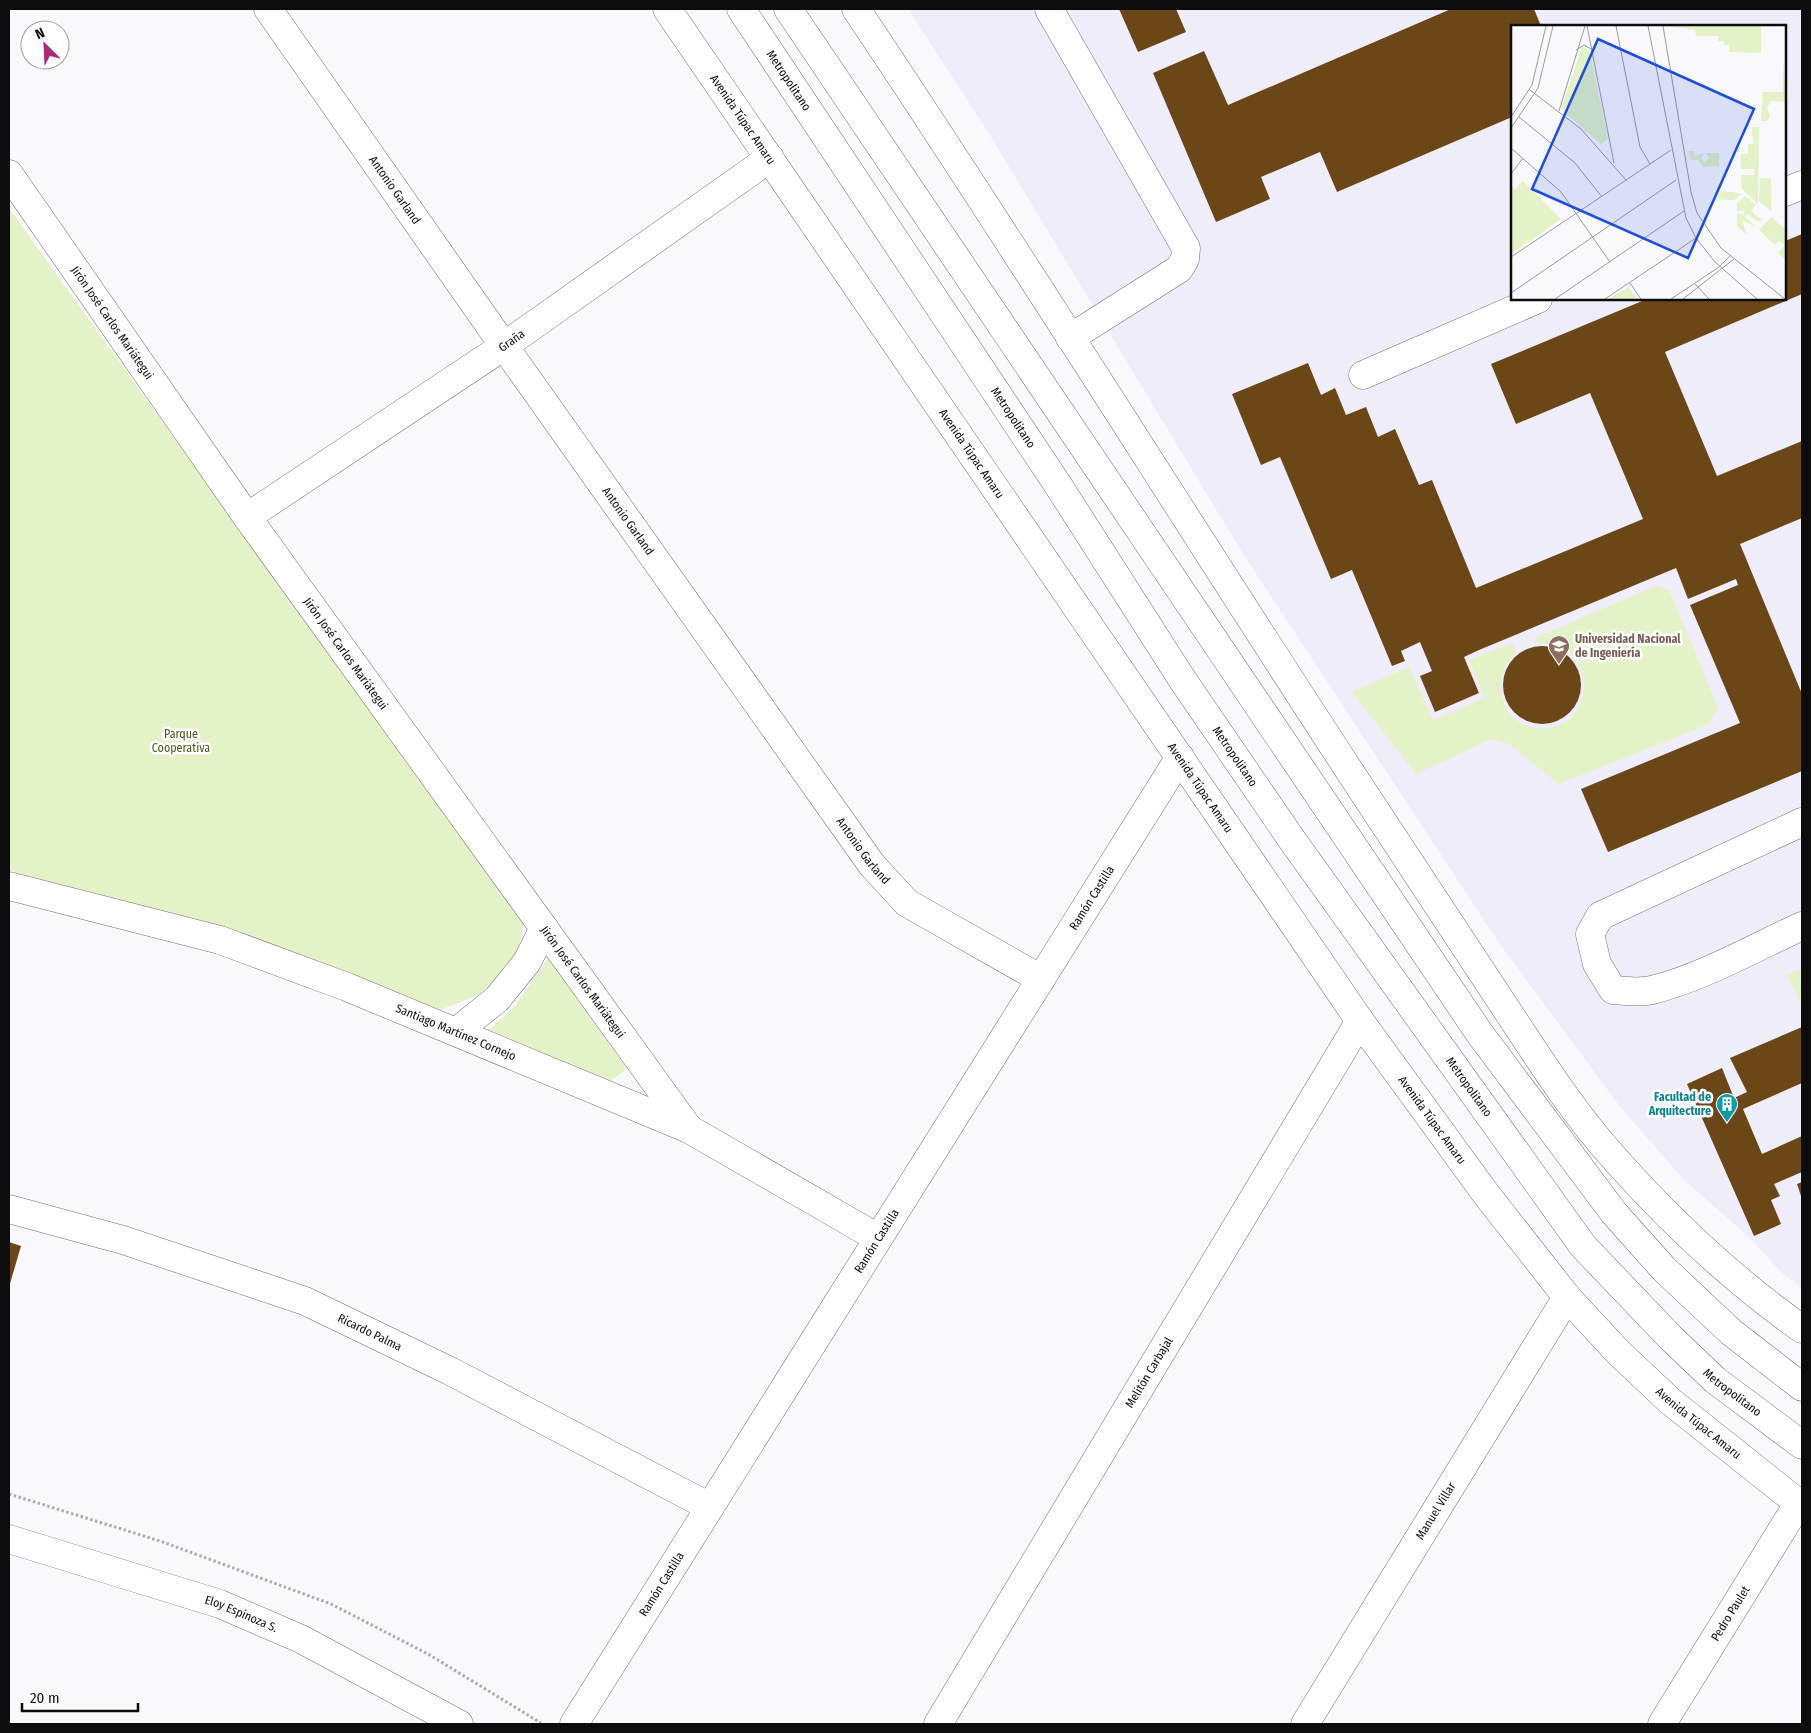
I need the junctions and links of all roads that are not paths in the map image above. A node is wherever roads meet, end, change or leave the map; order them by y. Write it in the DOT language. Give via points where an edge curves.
graph roads {
  1 [pos="268,9"];
  2 [pos="668,9"];
  3 [pos="741,9"];
  4 [pos="788,9"];
  5 [pos="856,9"];
  6 [pos="1049,9"];
  7 [pos="770,158"];
  8 [pos="9,174"];
  9 [pos="1802,184"];
  10 [pos="1786,192"];
  11 [pos="1536,300"];
  12 [pos="1070,338"];
  13 [pos="504,346"];
  14 [pos="1362,375"];
  15 [pos="247,517"];
  16 [pos="1180,758"];
  17 [pos="1802,822"];
  18 [pos="9,886"];
  19 [pos="1802,926"];
  20 [pos="544,928"];
  21 [pos="1041,979"];
  22 [pos="1360,1021"];
  23 [pos="456,1032"];
  24 [pos="689,1130"];
  25 [pos="9,1209"];
  26 [pos="878,1238"];
  27 [pos="1567,1297"];
  28 [pos="1802,1329"];
  29 [pos="1802,1387"];
  30 [pos="1802,1445"];
  31 [pos="1800,1505"];
  32 [pos="710,1507"];
  33 [pos="9,1539"];
  34 [pos="459,1724"];
  35 [pos="574,1724"];
  36 [pos="938,1724"];
  37 [pos="1305,1724"];
  38 [pos="1662,1724"];
  1 -- 13 [label="street, Antonio Garland"];
  2 -- 7 [label="street, Avenida Túpac Amaru"];
  3 -- 30 [label="street, Metropolitano" via="1058,485 1182,679 1290,837 1583,1246 1670,1338 1715,1380"];
  4 -- 29 [label="street" via="1480,1034 1614,1213 1664,1269 1731,1332"];
  5 -- 12 [label="street"];
  6 -- 12 [label="street" via="1186,248 1185,259 1179,269"];
  7 -- 13 [label="street, Graña"];
  7 -- 16 [label="street, Avenida Túpac Amaru"];
  8 -- 15 [label="street, Jirón José Carlos Mariátegui"];
  9 -- 10 [label="street"];
  11 -- 14 [label="street"];
  12 -- 28 [label="street" via="1550,1076 1612,1156 1707,1254 1768,1306"];
  13 -- 15 [label="street, Graña"];
  13 -- 21 [label="street, Antonio Garland" via="872,865 908,903"];
  15 -- 20 [label="street, Jirón José Carlos Mariátegui"];
  16 -- 21 [label="street, Ramón Castilla"];
  16 -- 22 [label="street, Avenida Túpac Amaru"];
  17 -- 19 [label="street" via="1600,916 1590,934 1597,964 1613,990 1632,992 1651,990 1690,977"];
  18 -- 23 [label="street, Santiago Martínez Cornejo" via="220,940"];
  20 -- 23 [label="street" via="527,962 497,1000"];
  20 -- 24 [label="street, Jirón José Carlos Mariátegui"];
  21 -- 26 [label="street, Ramón Castilla"];
  22 -- 27 [label="street, Avenida Túpac Amaru" via="1433,1124"];
  22 -- 36 [label="street, Melitón Carbajal"];
  23 -- 24 [label="street, Santiago Martínez Cornejo"];
  24 -- 26 [label="street, Santiago Martínez Cornejo"];
  25 -- 32 [label="street, Ricardo Palma" via="123,1240 305,1301"];
  26 -- 32 [label="street, Ramón Castilla"];
  27 -- 31 [label="street, Avenida Túpac Amaru" via="1670,1401"];
  27 -- 37 [label="street, Manuel Villar"];
  31 -- 38 [label="street, Pedro Paulet"];
  32 -- 35 [label="street, Ramón Castilla"];
  33 -- 34 [label="street, Eloy Espinoza S." via="220,1604 301,1639"];
}
